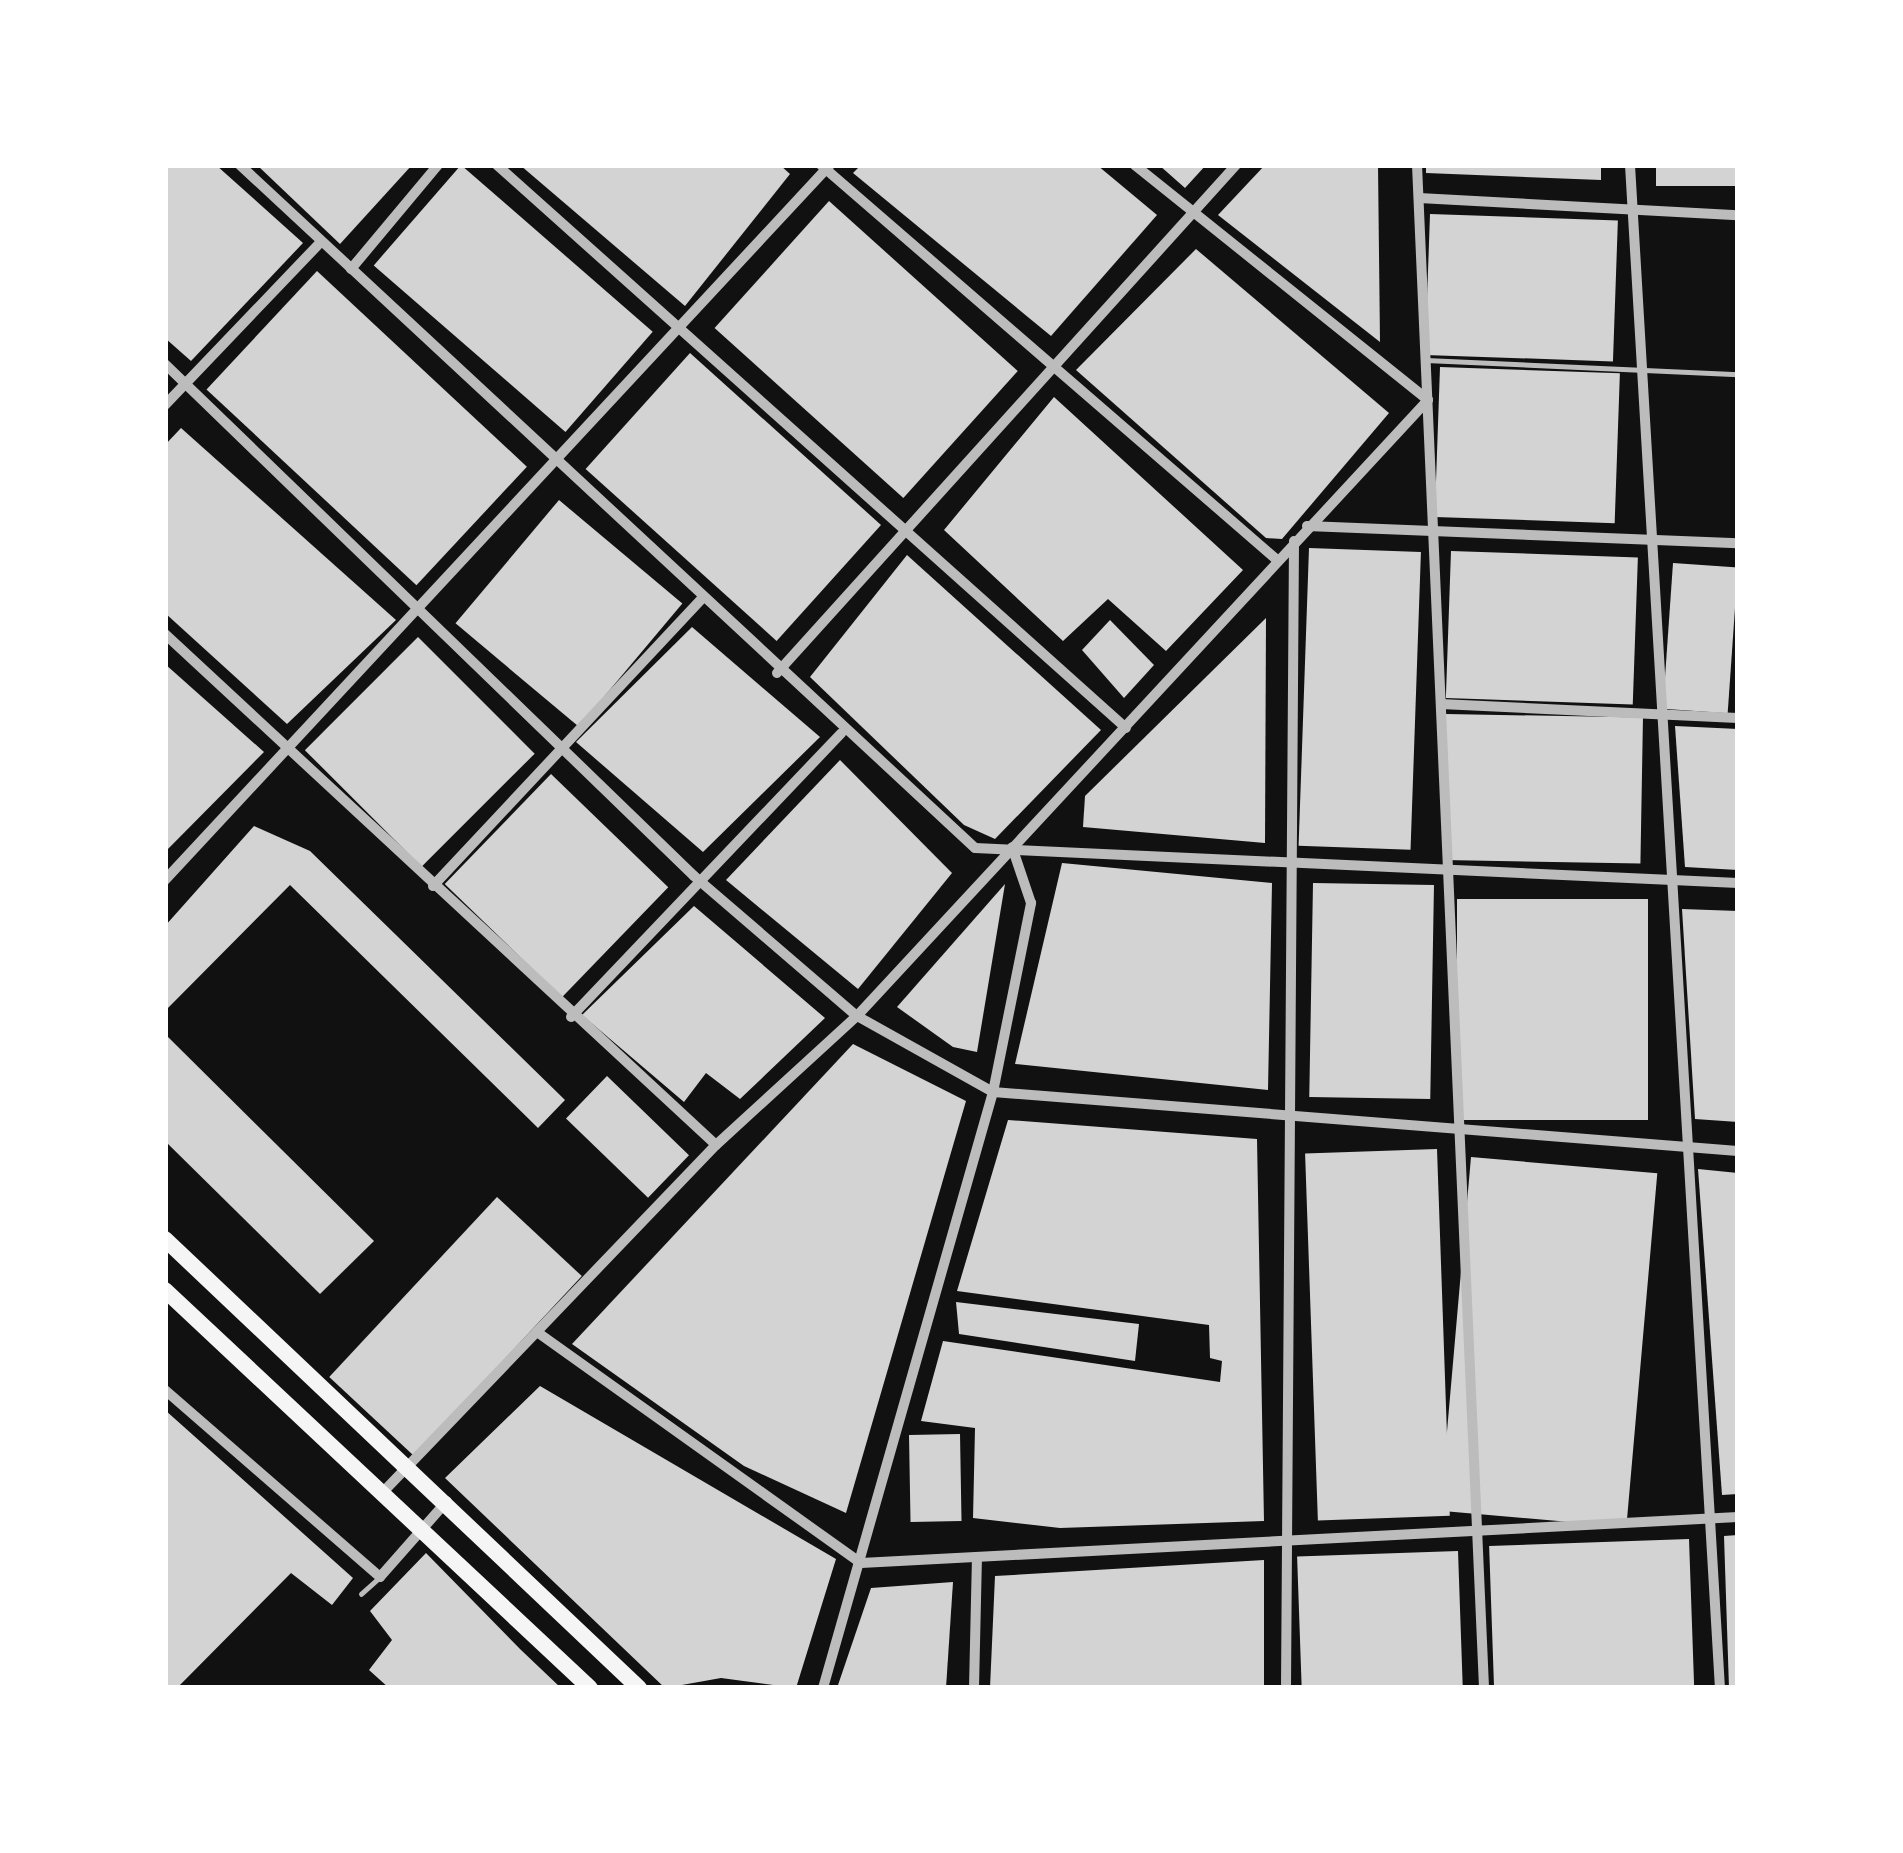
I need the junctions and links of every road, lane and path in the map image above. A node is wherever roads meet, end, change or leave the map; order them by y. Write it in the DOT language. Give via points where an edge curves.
graph roads {
  1 [pos="240,165"];
  2 [pos="438,165"];
  3 [pos="497,165"];
  4 [pos="1135,165"];
  5 [pos="1236,165"];
  6 [pos="1417,165"];
  7 [pos="1630,165"];
  8 [pos="826,166"];
  9 [pos="1419,198"];
  10 [pos="1632,209"];
  11 [pos="1192,214"];
  12 [pos="1738,215"];
  13 [pos="321,242"];
  14 [pos="351,269"];
  15 [pos="686,325"];
  16 [pos="1426,360"];
  17 [pos="165,364"];
  18 [pos="1054,366"];
  19 [pos="1643,369"];
  20 [pos="1738,374"];
  21 [pos="185,383"];
  22 [pos="1428,400"];
  23 [pos="165,405"];
  24 [pos="560,467"];
  25 [pos="911,526"];
  26 [pos="1307,526"];
  27 [pos="1434,533"];
  28 [pos="1654,540"];
  29 [pos="1294,541"];
  30 [pos="1738,543"];
  31 [pos="1276,559"];
  32 [pos="701,600"];
  33 [pos="420,610"];
  34 [pos="165,634"];
  35 [pos="777,673"];
  36 [pos="1441,704"];
  37 [pos="1664,715"];
  38 [pos="1738,718"];
  39 [pos="1126,728"];
  40 [pos="841,733"];
  41 [pos="558,746"];
  42 [pos="287,748"];
  43 [pos="1012,848"];
  44 [pos="1296,869"];
  45 [pos="1449,874"];
  46 [pos="694,876"];
  47 [pos="165,880"];
  48 [pos="1673,882"];
  49 [pos="1738,883"];
  50 [pos="434,886"];
  51 [pos="856,1016"];
  52 [pos="571,1017"];
  53 [pos="993,1092"];
  54 [pos="1294,1121"];
  55 [pos="1460,1132"];
  56 [pos="716,1144"];
  57 [pos="1684,1148"];
  58 [pos="1738,1151"];
  59 [pos="165,1239"];
  60 [pos="165,1290"];
  61 [pos="537,1331"];
  62 [pos="165,1390"];
  63 [pos="409,1466"];
  64 [pos="385,1490"];
  65 [pos="448,1501"];
  66 [pos="1738,1517"];
  67 [pos="1715,1518"];
  68 [pos="425,1525"];
  69 [pos="1477,1530"];
  70 [pos="1285,1542"];
  71 [pos="977,1557"];
  72 [pos="861,1563"];
  73 [pos="380,1577"];
  74 [pos="361,1594"];
  75 [pos="590,1688"];
  76 [pos="639,1688"];
  77 [pos="824,1688"];
  78 [pos="974,1688"];
  79 [pos="1286,1688"];
  80 [pos="1484,1688"];
  81 [pos="1720,1688"];
  1 -- 13 [label="street"];
  2 -- 14 [label="street"];
  3 -- 15 [label="street"];
  4 -- 11 [label="street"];
  5 -- 11 [label="street"];
  6 -- 9 [label="street"];
  7 -- 10 [label="street"];
  8 -- 15 [label="street"];
  8 -- 18 [label="street"];
  9 -- 10 [label="street"];
  9 -- 16 [label="street"];
  10 -- 12 [label="street"];
  10 -- 19 [label="street"];
  11 -- 18 [label="street"];
  11 -- 22 [label="street"];
  13 -- 14 [label="street"];
  13 -- 21 [label="street"];
  14 -- 24 [label="street"];
  15 -- 24 [label="street"];
  15 -- 25 [label="street"];
  16 -- 19 [label="lane"];
  16 -- 22 [label="street"];
  17 -- 21 [label="street"];
  18 -- 25 [label="street"];
  18 -- 31 [label="street"];
  19 -- 20 [label="lane"];
  19 -- 28 [label="street"];
  21 -- 23 [label="street"];
  21 -- 33 [label="street"];
  22 -- 26 [label="street"];
  22 -- 27 [label="street"];
  24 -- 32 [label="street"];
  24 -- 33 [label="street"];
  25 -- 35 [label="street"];
  25 -- 39 [label="street"];
  26 -- 27 [label="street"];
  26 -- 29 [label="street"];
  27 -- 28 [label="street"];
  27 -- 36 [label="street"];
  28 -- 30 [label="street"];
  28 -- 37 [label="street"];
  29 -- 31 [label="street"];
  29 -- 44 [label="street"];
  31 -- 39 [label="street"];
  32 -- 35 [label="street"];
  32 -- 41 [label="street"];
  33 -- 41 [label="street"];
  33 -- 42 [label="street"];
  34 -- 42 [label="street"];
  35 -- 40 [label="street"];
  36 -- 37 [label="street"];
  36 -- 45 [label="street"];
  37 -- 38 [label="street"];
  37 -- 48 [label="street"];
  39 -- 43 [label="street"];
  40 -- 43 [label="street" via="961,841"];
  40 -- 46 [label="street"];
  41 -- 46 [label="street"];
  41 -- 50 [label="street"];
  42 -- 47 [label="street"];
  42 -- 50 [label="street"];
  43 -- 44 [label="street"];
  43 -- 51 [label="street"];
  43 -- 53 [label="street" via="1031,903"];
  44 -- 45 [label="street"];
  44 -- 54 [label="street"];
  45 -- 48 [label="street"];
  45 -- 55 [label="street"];
  46 -- 51 [label="street"];
  46 -- 52 [label="street"];
  48 -- 49 [label="street"];
  48 -- 57 [label="street"];
  50 -- 52 [label="street"];
  51 -- 53 [label="street"];
  51 -- 56 [label="street"];
  52 -- 56 [label="street"];
  53 -- 54 [label="street"];
  53 -- 72 [label="street"];
  54 -- 55 [label="street"];
  54 -- 70 [label="street"];
  55 -- 57 [label="street"];
  55 -- 69 [label="street"];
  56 -- 61 [label="street"];
  57 -- 58 [label="street"];
  57 -- 67 [label="street"];
  59 -- 63 [label="main road"];
  60 -- 64 [label="main road"];
  61 -- 63 [label="street"];
  61 -- 72 [label="street"];
  62 -- 73 [label="street"];
  63 -- 64 [label="street"];
  63 -- 65 [label="main road"];
  64 -- 68 [label="main road"];
  65 -- 68 [label="street"];
  65 -- 76 [label="main road"];
  66 -- 67 [label="street"];
  67 -- 69 [label="street"];
  67 -- 81 [label="street"];
  68 -- 73 [label="street"];
  68 -- 75 [label="main road"];
  69 -- 70 [label="street"];
  69 -- 80 [label="street"];
  70 -- 71 [label="street"];
  70 -- 79 [label="street"];
  71 -- 72 [label="street"];
  71 -- 78 [label="street"];
  72 -- 77 [label="street"];
  73 -- 74 [label="lane"];
}
